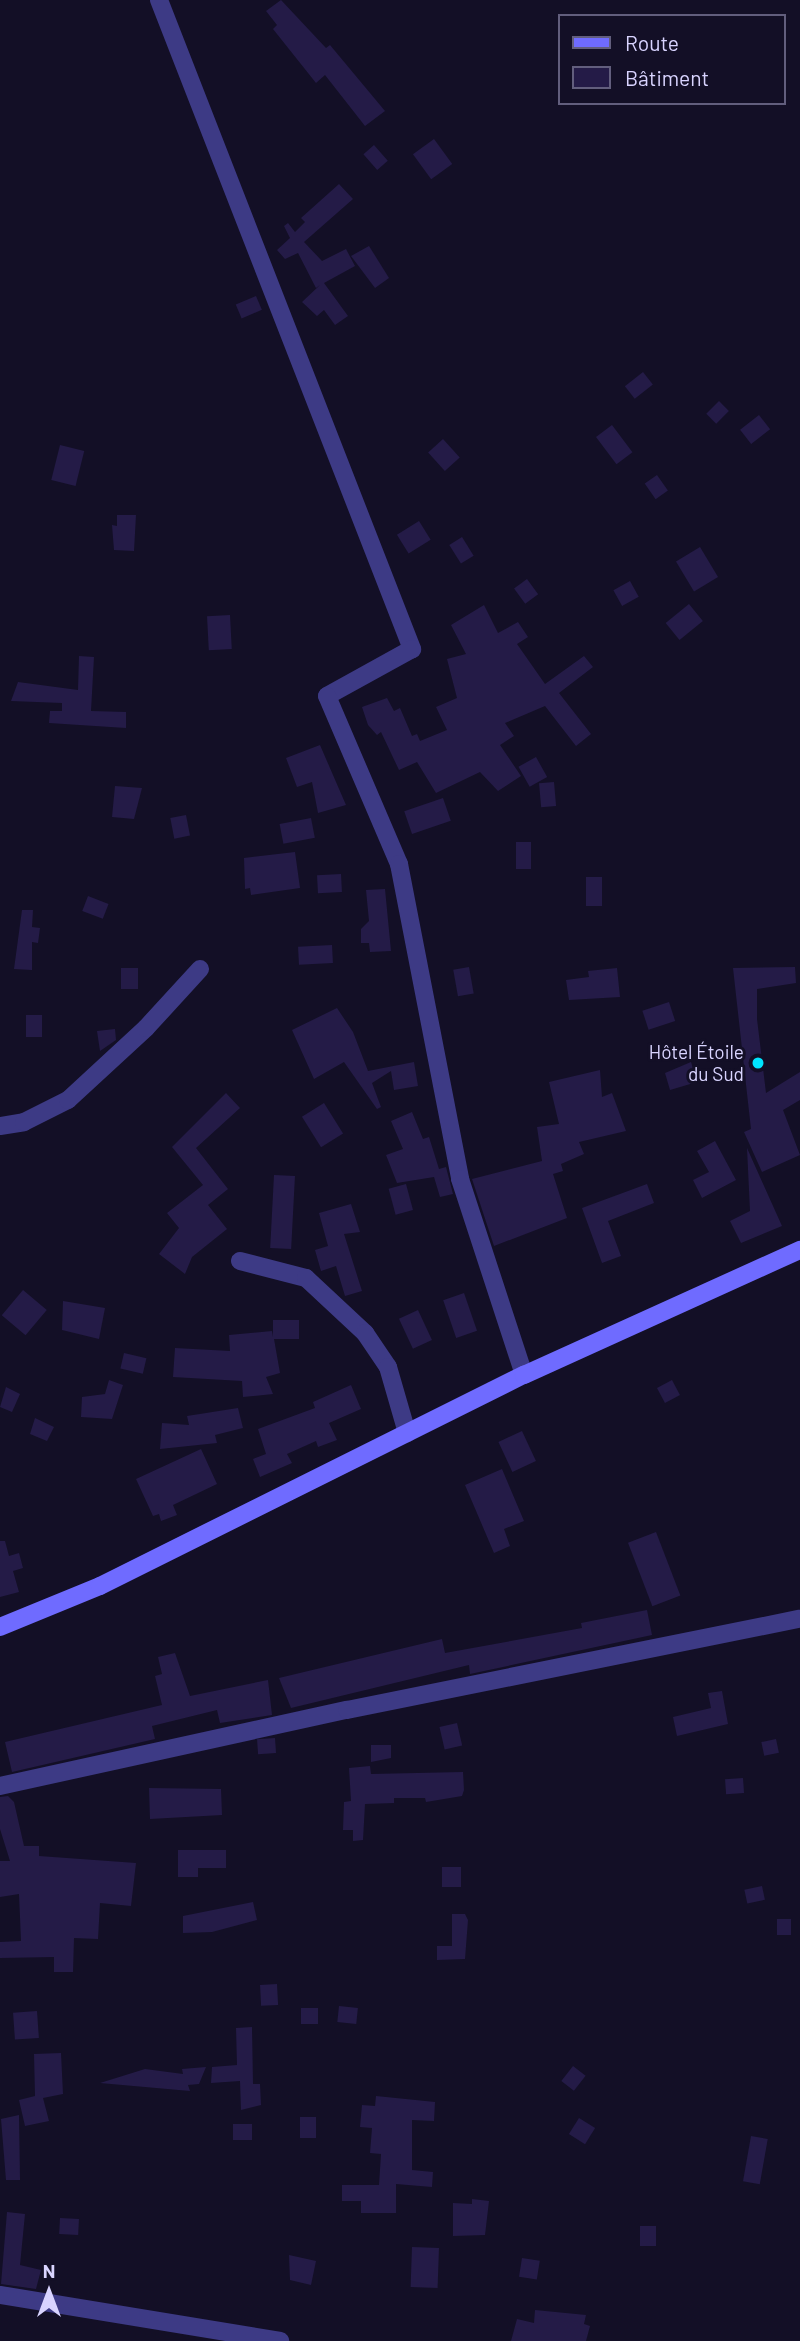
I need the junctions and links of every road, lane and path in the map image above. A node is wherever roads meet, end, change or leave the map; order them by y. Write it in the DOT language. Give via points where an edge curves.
graph roads {
  1 [pos="159,0"];
  2 [pos="200,969"];
  3 [pos="0,1126"];
  4 [pos="800,1250"];
  5 [pos="240,1261"];
  6 [pos="524,1375"];
  7 [pos="407,1433"];
  8 [pos="800,1619"];
  9 [pos="0,1627"];
  10 [pos="0,1786"];
  11 [pos="0,2295"];
  12 [pos="280,2341"];
  1 -- 6 [label="street" via="412,649 327,696 400,864 460,1179"];
  2 -- 3 [label="street" via="146,1028 68,1100 24,1122"];
  4 -- 6 [label="main road"];
  5 -- 7 [label="street" via="306,1278 365,1333 388,1367"];
  6 -- 7 [label="main road"];
  7 -- 9 [label="main road" via="100,1586"];
  8 -- 10 [label="street"];
  11 -- 12 [label="street"];
}
